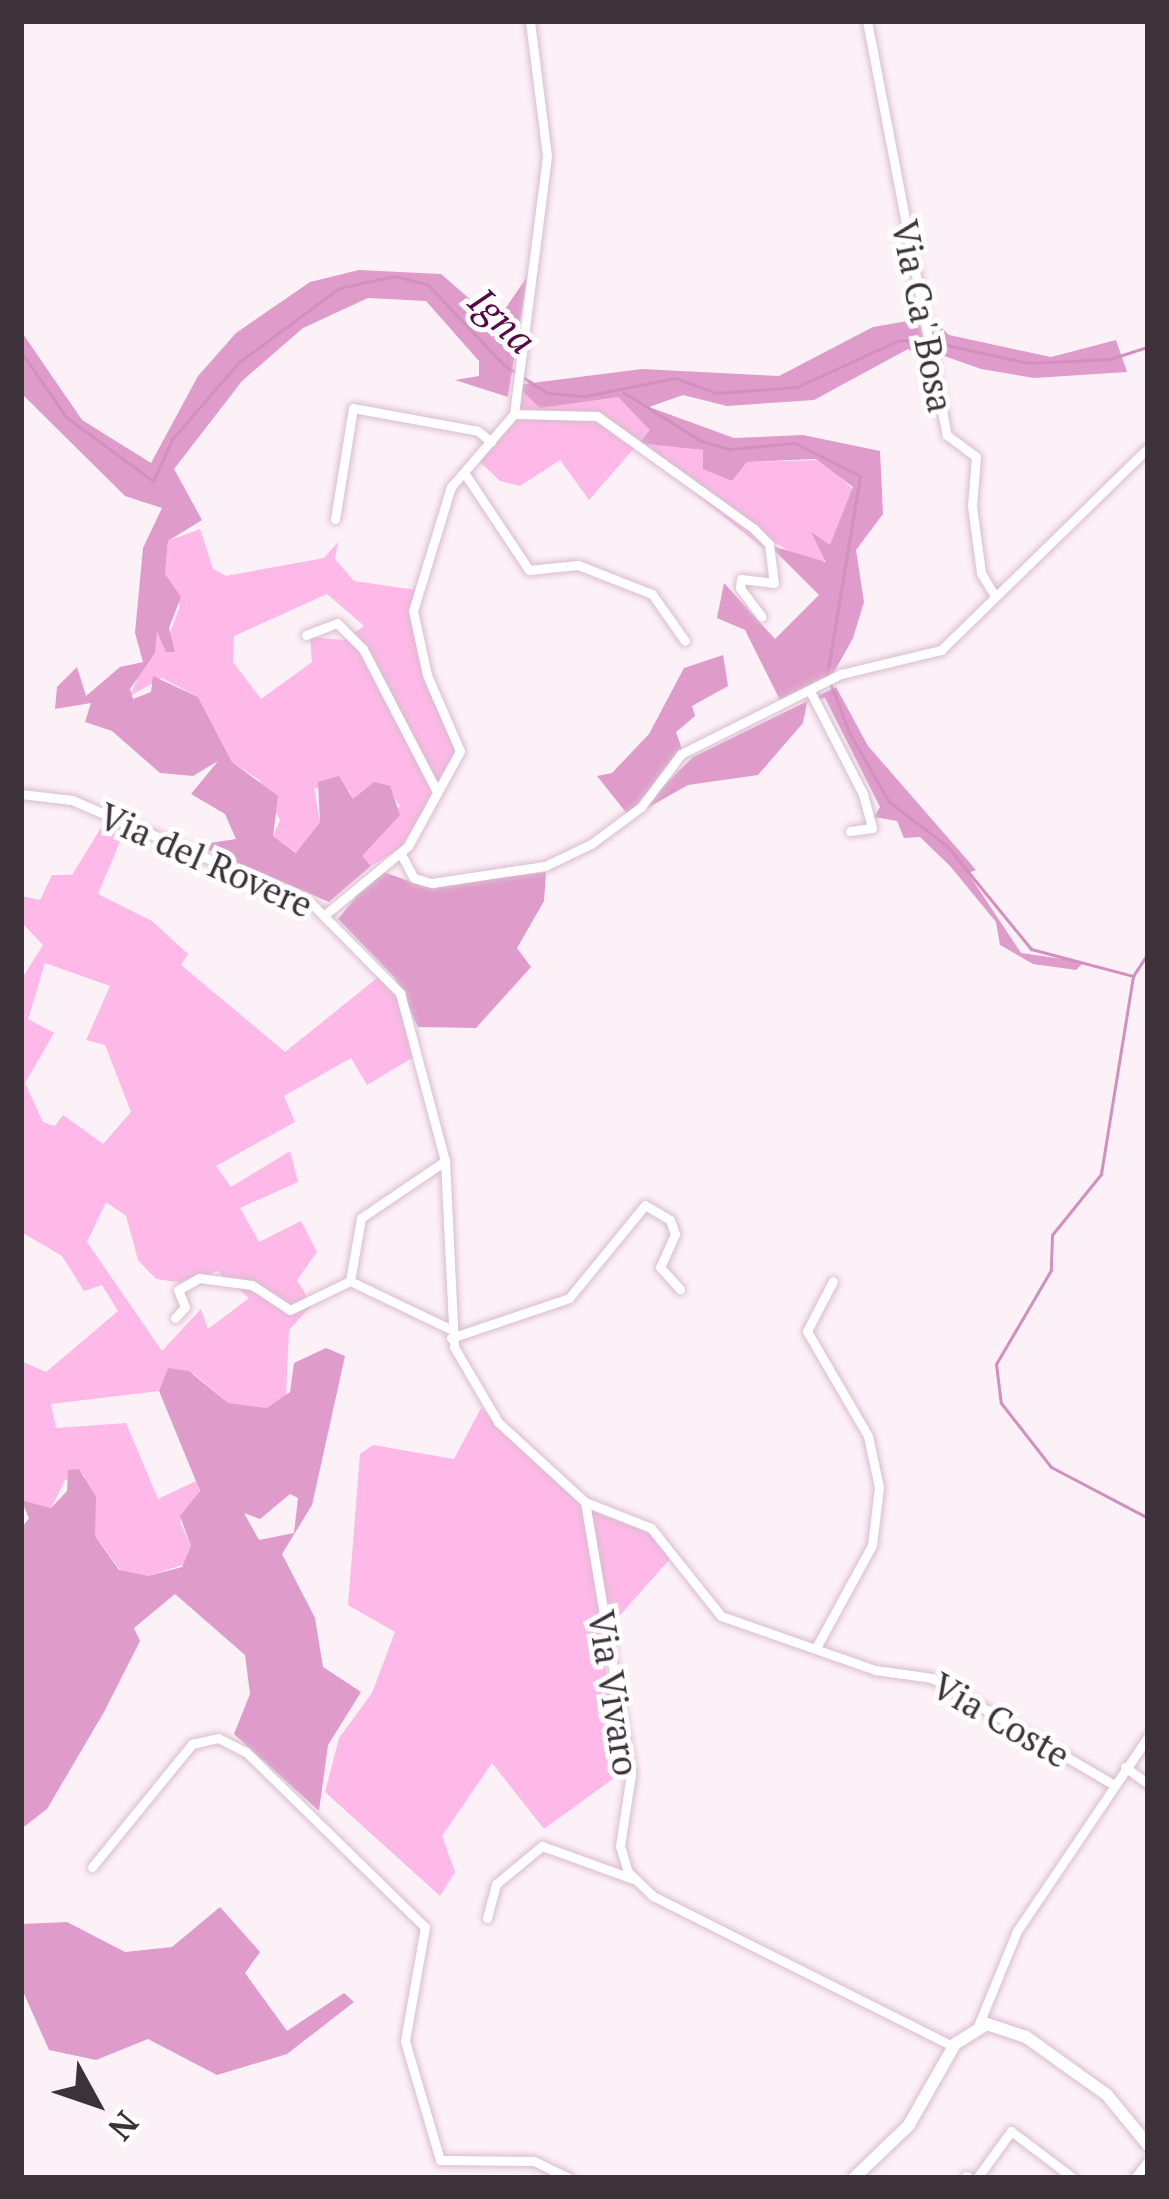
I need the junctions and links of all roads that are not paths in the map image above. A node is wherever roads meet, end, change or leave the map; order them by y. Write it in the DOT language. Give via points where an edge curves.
graph roads {
  1 [pos="530,21"];
  2 [pos="867,21"];
  3 [pos="514,414"];
  4 [pos="491,442"];
  5 [pos="1148,448"];
  6 [pos="465,474"];
  7 [pos="335,519"];
  8 [pos="994,595"];
  9 [pos="762,617"];
  10 [pos="306,635"];
  11 [pos="685,641"];
  12 [pos="811,692"];
  13 [pos="437,792"];
  14 [pos="21,794"];
  15 [pos="850,831"];
  16 [pos="401,854"];
  17 [pos="327,913"];
  18 [pos="445,1161"];
  19 [pos="350,1281"];
  20 [pos="833,1281"];
  21 [pos="680,1289"];
  22 [pos="175,1318"];
  23 [pos="451,1334"];
  24 [pos="585,1502"];
  25 [pos="818,1646"];
  26 [pos="1148,1737"];
  27 [pos="1125,1767"];
  28 [pos="1113,1784"];
  29 [pos="1148,1784"];
  30 [pos="92,1867"];
  31 [pos="633,1879"];
  32 [pos="487,1918"];
  33 [pos="978,2026"];
  34 [pos="953,2046"];
  35 [pos="1148,2145"];
  36 [pos="1148,2161"];
  37 [pos="971,2177"];
  38 [pos="568,2178"];
  39 [pos="854,2178"];
  40 [pos="1073,2178"];
  41 [pos="1135,2178"];
  1 -- 3 [label="street" via="547,156"];
  2 -- 8 [label="street, Via Ca' Bosa" via="947,435 976,457 972,506 981,573"];
  3 -- 4 [label="street"];
  3 -- 9 [label="street" via="596,416 754,529 769,544 774,584 741,579 740,589"];
  4 -- 6 [label="street"];
  4 -- 7 [label="street" via="478,431 353,409"];
  5 -- 8 [label="street"];
  6 -- 11 [label="street" via="529,570 578,566 652,594"];
  6 -- 13 [label="street" via="446,500 413,610 427,675 460,741"];
  8 -- 12 [label="street" via="941,650"];
  10 -- 13 [label="street" via="337,623 363,649"];
  12 -- 15 [label="street" via="872,828"];
  12 -- 16 [label="street" via="681,754 617,828 560,860 422,883"];
  13 -- 16 [label="street"];
  14 -- 17 [label="street, Via del Rovere" via="72,800 163,835"];
  16 -- 17 [label="street"];
  17 -- 18 [label="street, Via del Rovere" via="400,993"];
  18 -- 19 [label="street" via="361,1218"];
  18 -- 23 [label="street"];
  19 -- 22 [label="street" via="290,1310 252,1285 199,1278 178,1290 185,1306"];
  19 -- 23 [label="street"];
  20 -- 25 [label="street" via="807,1331 868,1436 879,1487 872,1545"];
  21 -- 23 [label="street" via="660,1267 675,1234 670,1220 645,1205 569,1298"];
  23 -- 24 [label="street" via="498,1422"];
  24 -- 25 [label="street, Via Coste" via="651,1528 721,1616"];
  24 -- 31 [label="street, Via Vivaro" via="631,1774 620,1846"];
  25 -- 28 [label="street, Via Coste" via="949,1686"];
  26 -- 27 [label="street"];
  27 -- 28 [label="street"];
  27 -- 29 [label="street"];
  28 -- 33 [label="street" via="1017,1931"];
  30 -- 38 [label="street" via="192,1744 218,1738 246,1752 425,1927 405,2041 440,2160 534,2161"];
  31 -- 32 [label="street" via="542,1846 496,1884"];
  31 -- 34 [label="street"];
  33 -- 34 [label="main road"];
  33 -- 35 [label="main road" via="1026,2037 1107,2095"];
  34 -- 39 [label="main road" via="908,2125"];
  36 -- 41 [label="street"];
  37 -- 40 [label="street" via="1011,2132"];
}
